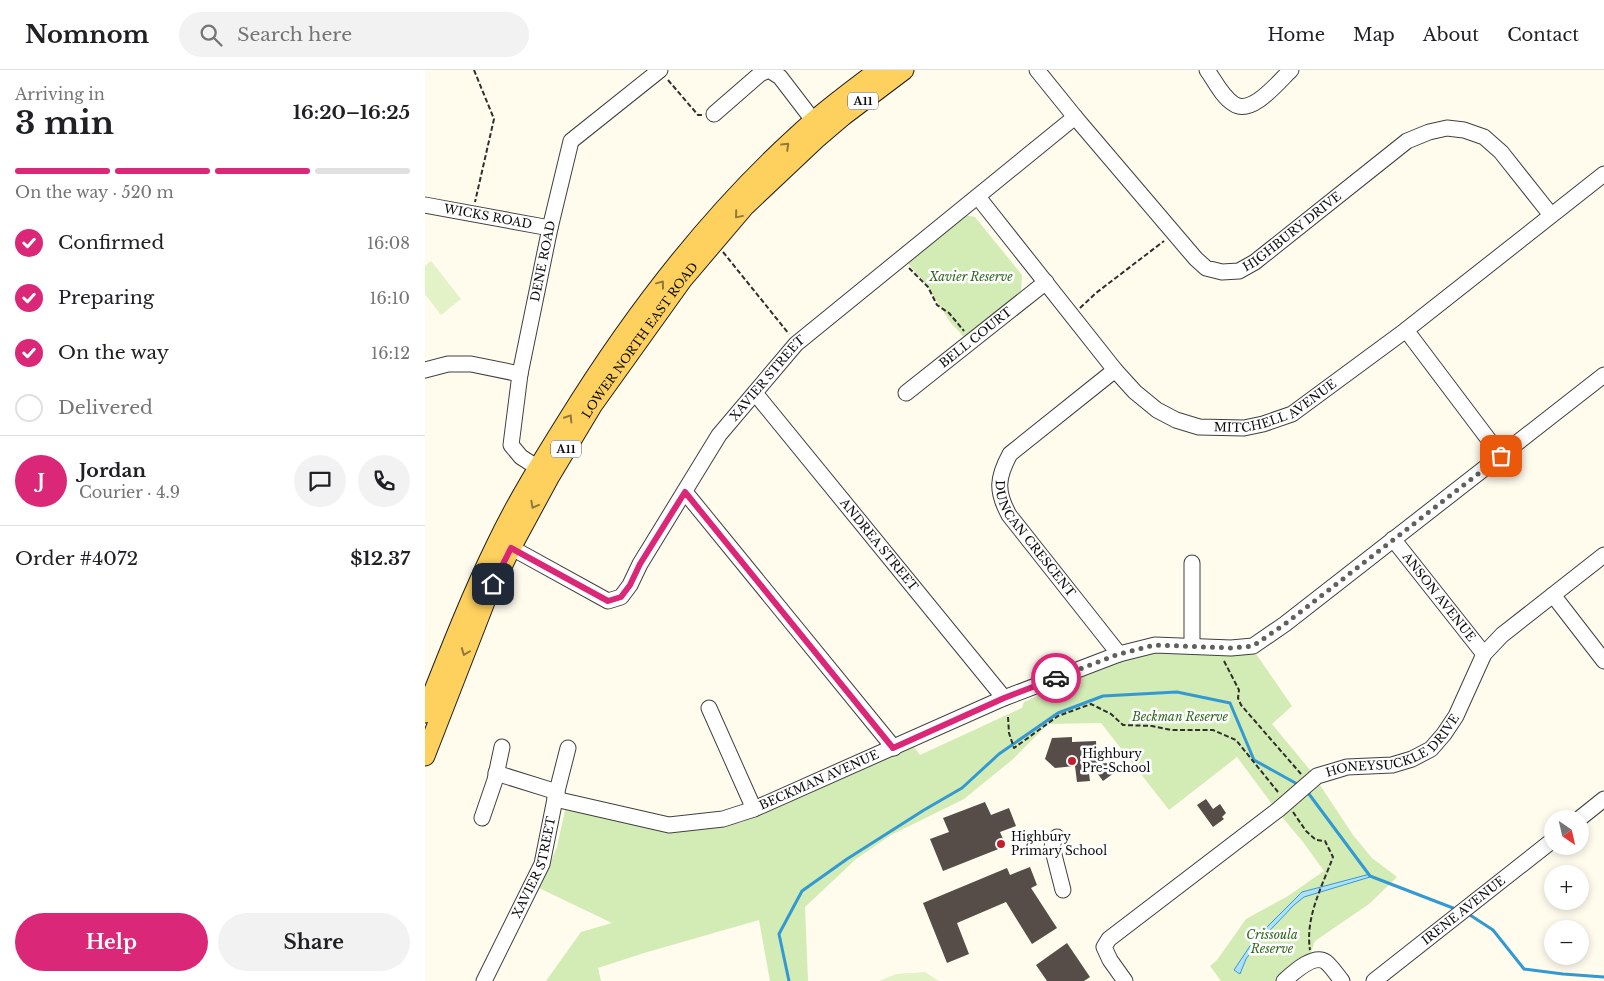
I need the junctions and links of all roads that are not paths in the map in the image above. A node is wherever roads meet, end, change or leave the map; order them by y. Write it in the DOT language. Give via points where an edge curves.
graph roads {
  1 [pos="660,70"];
  2 [pos="879,70"];
  3 [pos="904,70"];
  4 [pos="1037,70"];
  5 [pos="1207,70"];
  6 [pos="1291,70"];
  7 [pos="714,114"];
  8 [pos="1075,118"];
  9 [pos="818,127"];
  10 [pos="1604,174"];
  11 [pos="978,197"];
  12 [pos="425,205"];
  13 [pos="1551,215"];
  14 [pos="550,228"];
  15 [pos="1045,282"];
  16 [pos="1406,330"];
  17 [pos="425,370"];
  18 [pos="1115,370"];
  19 [pos="520,374"];
  20 [pos="1604,375"];
  21 [pos="755,393"];
  22 [pos="906,393"];
  23 [pos="1501,456"];
  24 [pos="544,472"];
  25 [pos="685,492"];
  26 [pos="1393,539"];
  27 [pos="505,544"];
  28 [pos="1604,555"];
  29 [pos="1192,563"];
  30 [pos="1553,595"];
  31 [pos="1193,646"];
  32 [pos="1119,654"];
  33 [pos="1484,654"];
  34 [pos="1604,661"];
  35 [pos="1004,698"];
  36 [pos="709,708"];
  37 [pos="425,713"];
  38 [pos="502,747"];
  39 [pos="568,748"];
  40 [pos="893,748"];
  41 [pos="425,756"];
  42 [pos="496,773"];
  43 [pos="556,796"];
  44 [pos="1604,799"];
  45 [pos="754,809"];
  46 [pos="1589,811"];
  47 [pos="482,818"];
  48 [pos="1057,836"];
  49 [pos="1544,847"];
  50 [pos="1063,890"];
  51 [pos="484,981"];
  52 [pos="1125,981"];
  53 [pos="1284,981"];
  54 [pos="1342,981"];
  55 [pos="1374,981"];
  1 -- 14 [label="street, DENE ROAD" via="571,141"];
  2 -- 9 [label="main road, LOWER NORTH EAST ROAD / A11"];
  3 -- 9 [label="main road, LOWER NORTH EAST ROAD / A11"];
  4 -- 8 [label="street, HIGHBURY DRIVE"];
  5 -- 6 [label="street" via="1236,106 1249,106"];
  7 -- 9 [label="street" via="769,70 780,77"];
  8 -- 11 [label="street, XAVIER STREET"];
  8 -- 13 [label="street, HIGHBURY DRIVE" via="1195,259 1206,268 1222,272 1239,271 1255,262 1407,141 1447,128 1484,137 1504,155"];
  9 -- 24 [label="main road, LOWER NORTH EAST ROAD / A11" via="759,172 720,212 672,270 581,399"];
  10 -- 13 [label="street, MITCHELL AVENUE"];
  11 -- 15 [label="street, MITCHELL AVENUE"];
  11 -- 21 [label="street, XAVIER STREET" via="796,344"];
  12 -- 14 [label="street, WICKS ROAD"];
  13 -- 16 [label="street, MITCHELL AVENUE"];
  14 -- 19 [label="street, DENE ROAD"];
  15 -- 18 [label="street, MITCHELL AVENUE"];
  15 -- 22 [label="street, BELL COURT"];
  16 -- 18 [label="street, MITCHELL AVENUE" via="1292,414 1244,428 1199,427 1176,420 1149,404"];
  16 -- 23 [label="street"];
  17 -- 19 [label="street" via="448,364 471,364"];
  18 -- 32 [label="street, DUNCAN CRESCENT" via="1010,454 1002,469 999,485 1009,515"];
  19 -- 24 [label="street, DENE ROAD" via="511,445 521,457"];
  20 -- 23 [label="street, BECKMAN AVENUE"];
  21 -- 25 [label="street, XAVIER STREET" via="719,435"];
  21 -- 35 [label="street, ANDREA STREET"];
  23 -- 26 [label="street, BECKMAN AVENUE"];
  24 -- 27 [label="main road, LOWER NORTH EAST ROAD / A11"];
  25 -- 27 [label="street, XAVIER STREET" via="630,585 621,597 608,601"];
  25 -- 40 [label="street"];
  26 -- 31 [label="street, BECKMAN AVENUE" via="1253,646"];
  26 -- 33 [label="street, ANSON AVENUE"];
  27 -- 37 [label="main road, LOWER NORTH EAST ROAD / A11" via="471,597"];
  27 -- 41 [label="main road, LOWER NORTH EAST ROAD / A11, one-way"];
  28 -- 30 [label="street, HONEYSUCKLE DRIVE"];
  29 -- 31 [label="street"];
  30 -- 33 [label="street, HONEYSUCKLE DRIVE" via="1502,635"];
  30 -- 34 [label="street"];
  31 -- 32 [label="street, BECKMAN AVENUE" via="1155,645"];
  32 -- 35 [label="street, BECKMAN AVENUE"];
  33 -- 52 [label="street, HONEYSUCKLE DRIVE" via="1456,716 1431,749 1392,765 1347,767 1317,776 1109,939 1104,947"];
  35 -- 40 [label="street, BECKMAN AVENUE"];
  36 -- 45 [label="street"];
  38 -- 42 [label="street"];
  39 -- 43 [label="street, XAVIER STREET"];
  40 -- 45 [label="street, BECKMAN AVENUE"];
  42 -- 43 [label="street, BECKMAN AVENUE"];
  42 -- 47 [label="street"];
  43 -- 45 [label="street, BECKMAN AVENUE" via="669,825 723,819"];
  43 -- 51 [label="street, XAVIER STREET" via="542,864"];
  44 -- 46 [label="street"];
  48 -- 50 [label="street" via="1052,847"];
  49 -- 55 [label="street, IRENE AVENUE"];
  53 -- 54 [label="street" via="1309,962 1320,960 1326,962"];
}
